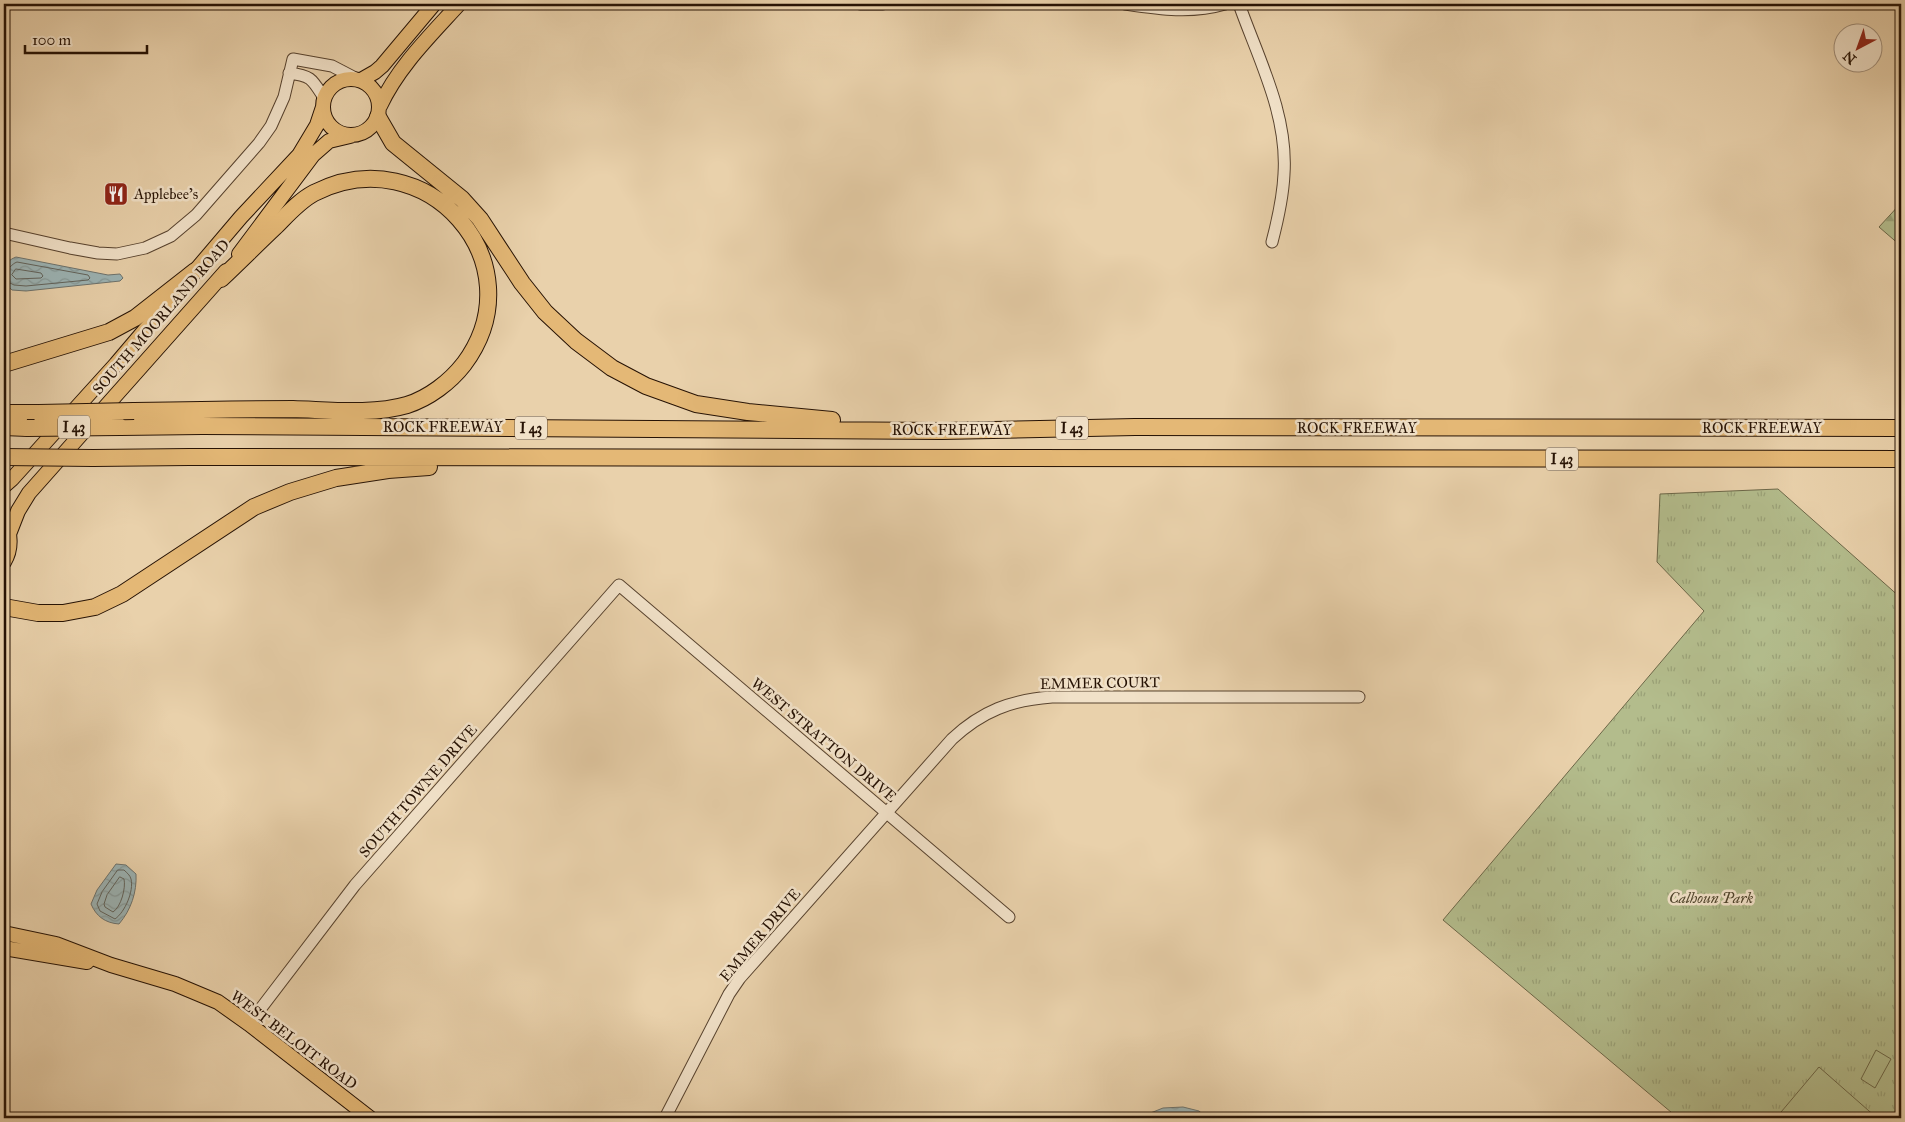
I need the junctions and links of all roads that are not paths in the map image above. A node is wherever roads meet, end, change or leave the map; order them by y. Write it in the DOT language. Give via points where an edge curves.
graph roads {
  1 [pos="434,4"];
  2 [pos="459,4"];
  3 [pos="860,4"];
  4 [pos="883,4"];
  5 [pos="1125,4"];
  6 [pos="1225,4"];
  7 [pos="1239,4"];
  8 [pos="289,73"];
  9 [pos="359,79"];
  10 [pos="323,102"];
  11 [pos="379,111"];
  12 [pos="350,136"];
  13 [pos="4,233"];
  14 [pos="1272,242"];
  15 [pos="194,271"];
  16 [pos="221,279"];
  17 [pos="4,364"];
  18 [pos="4,413"];
  19 [pos="4,427"];
  20 [pos="1901,428"];
  21 [pos="942,431"];
  22 [pos="4,457"];
  23 [pos="546,458"];
  24 [pos="1901,460"];
  25 [pos="4,486"];
  26 [pos="4,520"];
  27 [pos="9,534"];
  28 [pos="4,562"];
  29 [pos="619,585"];
  30 [pos="8,606"];
  31 [pos="1359,697"];
  32 [pos="886,813"];
  33 [pos="1009,917"];
  34 [pos="4,934"];
  35 [pos="4,948"];
  36 [pos="110,965"];
  37 [pos="249,1024"];
  38 [pos="370,1118"];
  39 [pos="665,1118"];
  1 -- 9 [label="main road" via="382,66"];
  2 -- 11 [label="main road" via="400,70"];
  3 -- 4 [label="street"];
  5 -- 6 [label="street" via="1179,11"];
  7 -- 14 [label="street" via="1281,126 1284,173 1280,211"];
  8 -- 9 [label="street" via="292,59 332,66"];
  8 -- 10 [label="street" via="306,76 314,82"];
  8 -- 13 [label="street" via="278,113 259,142 196,215 165,240 137,250 107,253"];
  9 -- 10 [label="main road" via="340,80"];
  9 -- 11 [label="main road" via="372,88 379,100"];
  10 -- 12 [label="main road" via="324,116 334,130"];
  10 -- 15 [label="main road, SOUTH MOORLAND ROAD" via="317,126 299,155"];
  11 -- 12 [label="main road" via="368,131"];
  11 -- 21 [label="highway" via="393,143 462,199 480,219 522,284 545,312 612,368 646,386 696,404"];
  12 -- 16 [label="main road, SOUTH MOORLAND ROAD" via="329,141 312,155"];
  15 -- 17 [label="highway" via="135,318 108,332"];
  15 -- 25 [label="main road, SOUTH MOORLAND ROAD" via="116,364"];
  16 -- 18 [label="highway, bridge" via="312,194 340,182 367,178 394,180 423,190 447,206 465,225 479,250 486,275 487,301 484,324 473,351 457,373 435,391 409,404 383,410"];
  16 -- 27 [label="main road, SOUTH MOORLAND ROAD" via="29,492"];
  19 -- 21 [label="highway, ROCK FREEWAY / I 43, bridge"];
  20 -- 21 [label="highway, ROCK FREEWAY / I 43" via="1135,427"];
  22 -- 23 [label="highway, ROCK FREEWAY / I 43, bridge"];
  23 -- 24 [label="highway, ROCK FREEWAY / I 43"];
  23 -- 30 [label="highway" via="388,470 336,478 254,507 122,594 95,606 63,613 38,613"];
  26 -- 27 [label="main road"];
  27 -- 28 [label="main road, SOUTH MOORLAND ROAD"];
  29 -- 32 [label="street, WEST STRATTON DRIVE"];
  29 -- 37 [label="street, SOUTH TOWNE DRIVE" via="355,885"];
  31 -- 32 [label="street, EMMER COURT" via="1052,697 1021,700 992,710 963,728"];
  32 -- 33 [label="street, WEST STRATTON DRIVE"];
  32 -- 39 [label="street, EMMER DRIVE" via="740,978"];
  34 -- 36 [label="main road, WEST BELOIT ROAD" via="56,944"];
  35 -- 36 [label="main road, WEST BELOIT ROAD"];
  36 -- 37 [label="main road, WEST BELOIT ROAD" via="196,992 218,1002"];
  37 -- 38 [label="main road, WEST BELOIT ROAD"];
}
